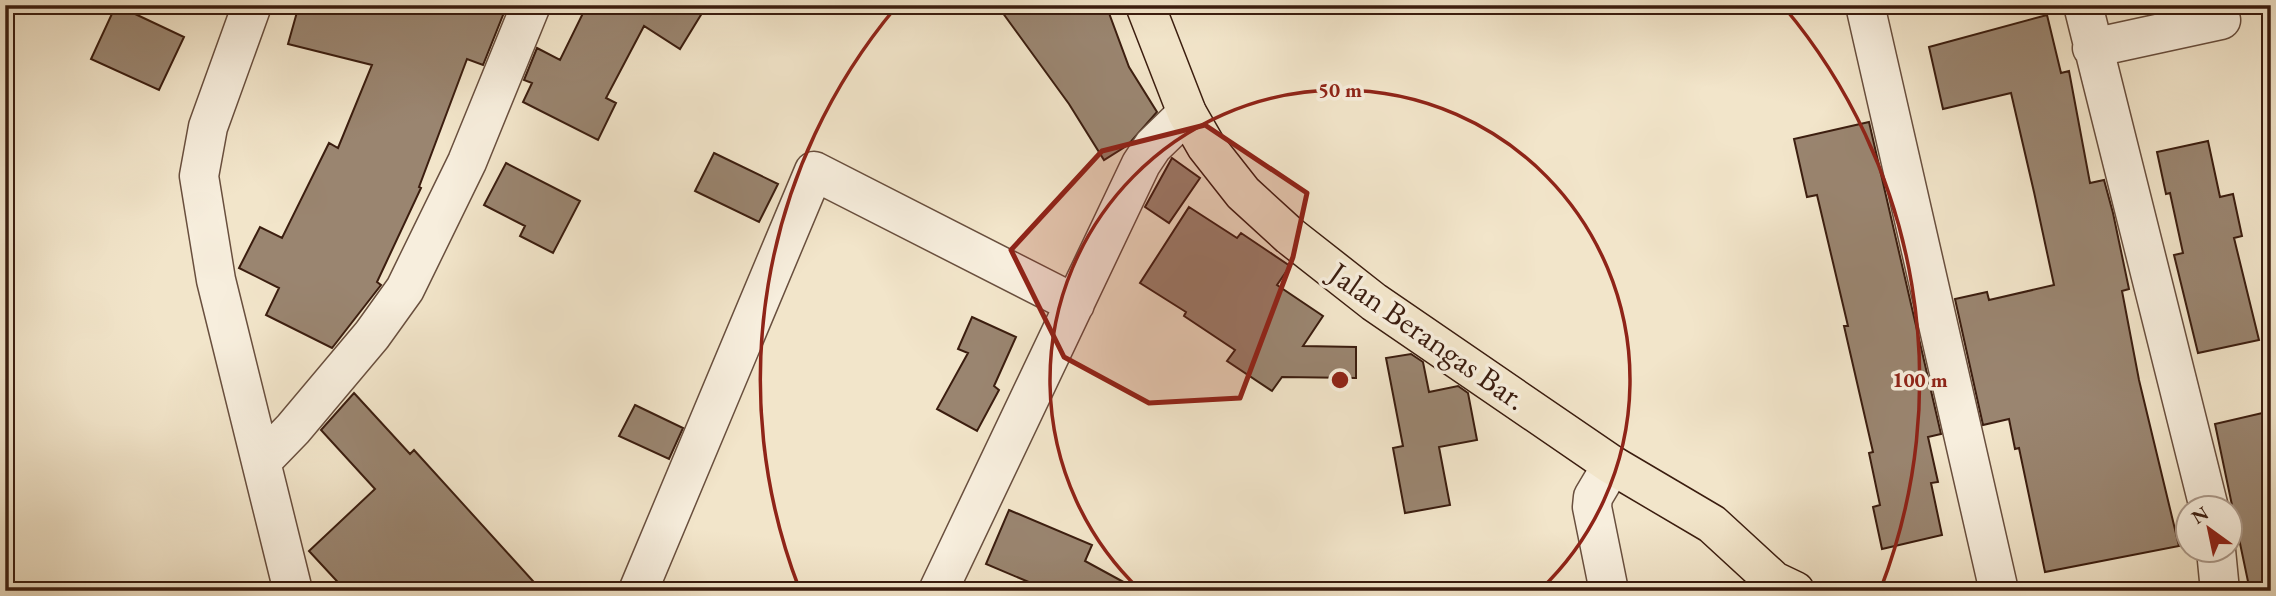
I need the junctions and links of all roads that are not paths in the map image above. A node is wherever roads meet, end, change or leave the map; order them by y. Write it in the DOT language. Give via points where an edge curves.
graph roads {
  1 [pos="252,5"];
  2 [pos="531,5"];
  3 [pos="1145,5"];
  4 [pos="1865,5"];
  5 [pos="2083,5"];
  6 [pos="2221,20"];
  7 [pos="2092,48"];
  8 [pos="1187,113"];
  9 [pos="1075,304"];
  10 [pos="261,462"];
  11 [pos="1612,465"];
  12 [pos="2205,494"];
  13 [pos="2217,564"];
  14 [pos="293,591"];
  15 [pos="638,591"];
  16 [pos="938,591"];
  17 [pos="1609,591"];
  18 [pos="1795,591"];
  19 [pos="1999,591"];
  20 [pos="2220,591"];
  1 -- 10 [label="street" via="208,127 199,176 216,280"];
  2 -- 10 [label="street" via="467,162 405,289 372,335"];
  3 -- 8 [label="main road, Jalan Berangas Bar."];
  4 -- 19 [label="street"];
  5 -- 7 [label="street"];
  6 -- 7 [label="street"];
  7 -- 12 [label="street"];
  8 -- 9 [label="street" via="1141,164"];
  8 -- 11 [label="main road, Jalan Berangas Bar." via="1226,174 1290,236 1374,302"];
  9 -- 15 [label="street" via="814,171"];
  9 -- 16 [label="street"];
  10 -- 14 [label="street"];
  11 -- 17 [label="street" via="1592,507"];
  11 -- 18 [label="main road, Jalan Berangas Bar." via="1712,524 1774,580"];
  13 -- 20 [label="street"];
}
